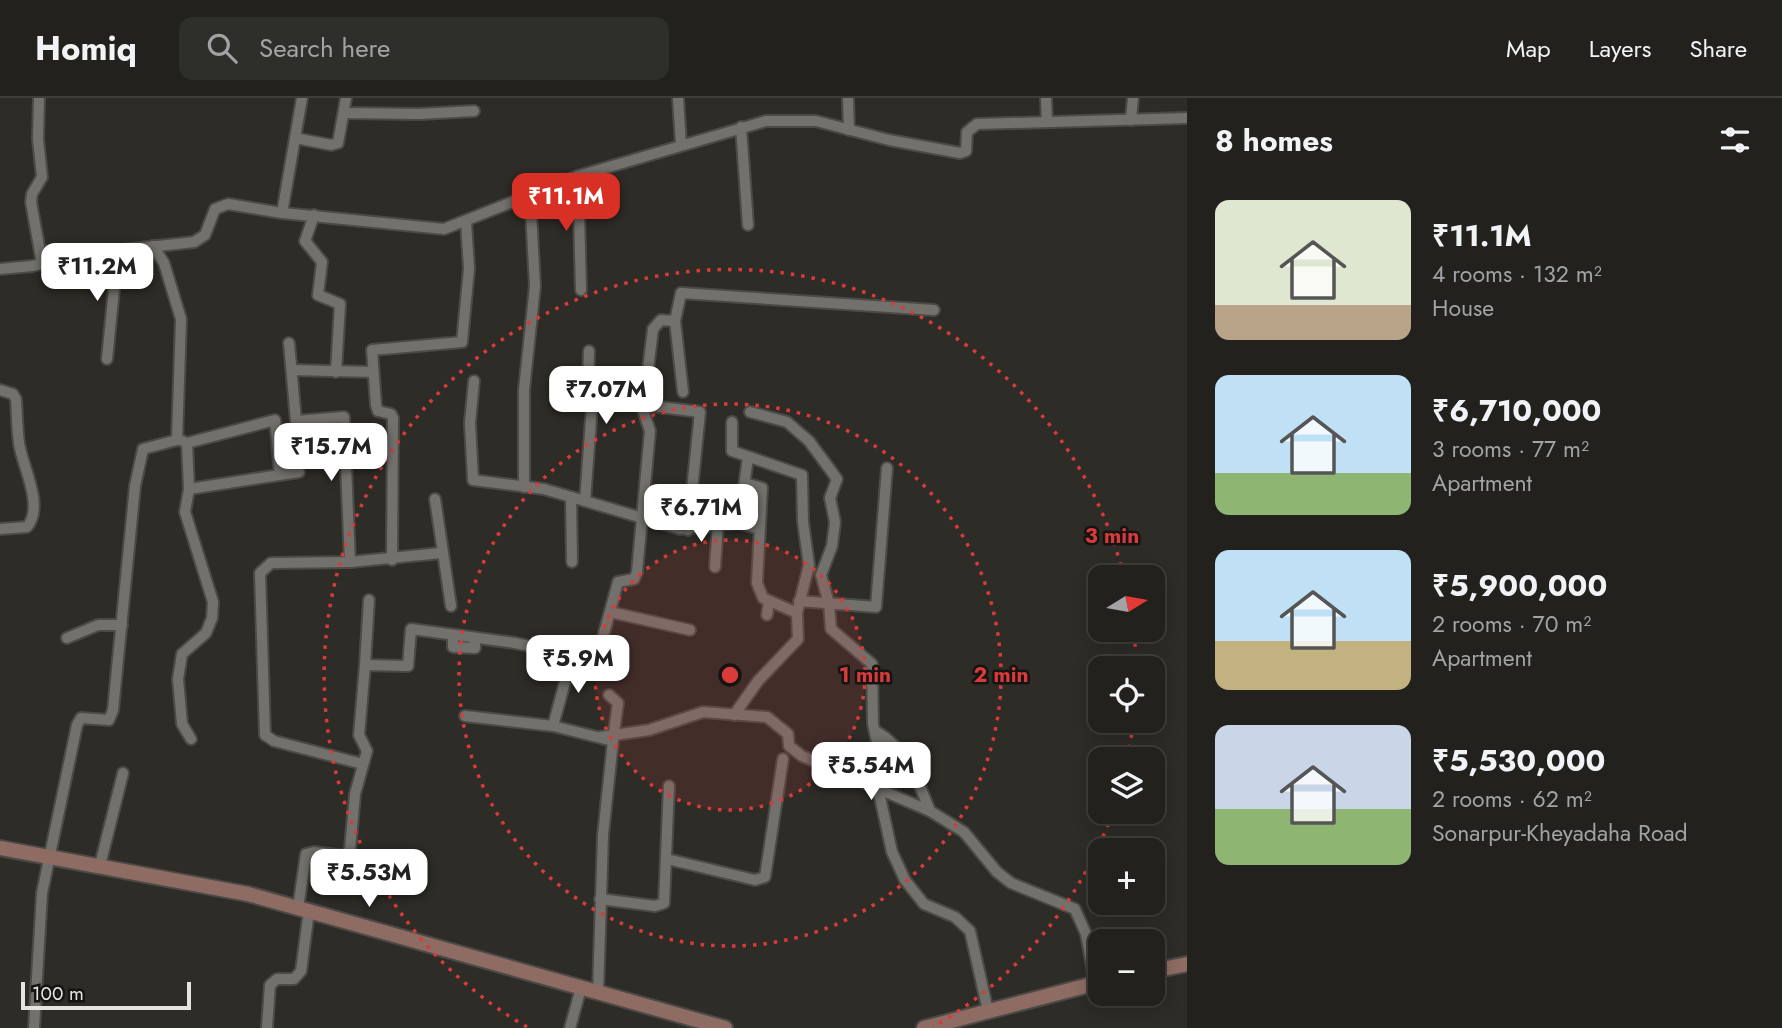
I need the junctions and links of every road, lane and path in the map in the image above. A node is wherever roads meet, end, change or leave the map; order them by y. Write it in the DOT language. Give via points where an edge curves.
graph roads {
  1 [pos="39,98"];
  2 [pos="302,98"];
  3 [pos="346,98"];
  4 [pos="678,98"];
  5 [pos="848,98"];
  6 [pos="1046,98"];
  7 [pos="1133,98"];
  8 [pos="474,111"];
  9 [pos="345,113"];
  10 [pos="1187,118"];
  11 [pos="1131,120"];
  12 [pos="1047,122"];
  13 [pos="741,127"];
  14 [pos="849,130"];
  15 [pos="295,138"];
  16 [pos="681,144"];
  17 [pos="578,176"];
  18 [pos="530,194"];
  19 [pos="282,213"];
  20 [pos="314,215"];
  21 [pos="466,221"];
  22 [pos="748,225"];
  23 [pos="153,246"];
  24 [pos="118,250"];
  25 [pos="43,264"];
  26 [pos="0,269"];
  27 [pos="581,290"];
  28 [pos="934,310"];
  29 [pos="675,321"];
  30 [pos="289,342"];
  31 [pos="589,351"];
  32 [pos="107,359"];
  33 [pos="292,370"];
  34 [pos="336,372"];
  35 [pos="373,372"];
  36 [pos="474,381"];
  37 [pos="0,390"];
  38 [pos="683,392"];
  39 [pos="644,405"];
  40 [pos="750,412"];
  41 [pos="732,422"];
  42 [pos="182,441"];
  43 [pos="748,457"];
  44 [pos="887,468"];
  45 [pos="299,472"];
  46 [pos="280,474"];
  47 [pos="745,483"];
  48 [pos="524,487"];
  49 [pos="189,489"];
  50 [pos="571,497"];
  51 [pos="435,499"];
  52 [pos="584,501"];
  53 [pos="642,518"];
  54 [pos="718,523"];
  55 [pos="739,523"];
  56 [pos="0,529"];
  57 [pos="760,529"];
  58 [pos="688,530"];
  59 [pos="441,553"];
  60 [pos="392,559"];
  61 [pos="350,562"];
  62 [pos="572,562"];
  63 [pos="715,567"];
  64 [pos="369,600"];
  65 [pos="769,601"];
  66 [pos="799,601"];
  67 [pos="829,604"];
  68 [pos="451,606"];
  69 [pos="610,612"];
  70 [pos="797,614"];
  71 [pos="767,615"];
  72 [pos="122,625"];
  73 [pos="690,630"];
  74 [pos="68,638"];
  75 [pos="572,656"];
  76 [pos="365,665"];
  77 [pos="609,695"];
  78 [pos="734,715"];
  79 [pos="465,716"];
  80 [pos="553,726"];
  81 [pos="875,731"];
  82 [pos="613,738"];
  83 [pos="191,739"];
  84 [pos="783,759"];
  85 [pos="363,764"];
  86 [pos="122,773"];
  87 [pos="669,786"];
  88 [pos="878,788"];
  89 [pos="930,811"];
  90 [pos="0,848"];
  91 [pos="49,855"];
  92 [pos="667,859"];
  93 [pos="100,865"];
  94 [pos="600,900"];
  95 [pos="304,909"];
  96 [pos="1088,942"];
  97 [pos="1187,964"];
  98 [pos="1165,969"];
  99 [pos="1088,986"];
  100 [pos="580,988"];
  101 [pos="597,993"];
  102 [pos="988,1011"];
  103 [pos="944,1026"];
  104 [pos="34,1028"];
  105 [pos="267,1028"];
  106 [pos="570,1028"];
  107 [pos="725,1028"];
  108 [pos="924,1028"];
  1 -- 25 [label="street" via="42,177 31,202"];
  2 -- 15 [label="street"];
  3 -- 9 [label="street"];
  4 -- 16 [label="street"];
  5 -- 14 [label="street"];
  6 -- 12 [label="street"];
  7 -- 11 [label="street"];
  8 -- 9 [label="street"];
  9 -- 15 [label="street" via="338,143"];
  10 -- 11 [label="street"];
  11 -- 12 [label="street"];
  12 -- 14 [label="street" via="978,124 967,132 968,145 960,153"];
  13 -- 14 [label="street" via="804,120"];
  13 -- 16 [label="street"];
  13 -- 22 [label="street"];
  15 -- 19 [label="street"];
  16 -- 17 [label="street"];
  17 -- 18 [label="street"];
  17 -- 27 [label="street"];
  18 -- 21 [label="street"];
  18 -- 48 [label="street" via="535,286 524,390"];
  19 -- 20 [label="street"];
  19 -- 23 [label="street" via="221,205 201,239"];
  20 -- 21 [label="street" via="429,229"];
  20 -- 34 [label="street" via="305,242 322,262 318,295 340,304"];
  21 -- 35 [label="street" via="469,269 462,342 372,350"];
  23 -- 24 [label="street"];
  23 -- 42 [label="street" via="164,263 181,319"];
  24 -- 25 [label="street"];
  24 -- 32 [label="street"];
  25 -- 26 [label="street"];
  28 -- 29 [label="street" via="688,292 678,298"];
  29 -- 38 [label="street"];
  29 -- 39 [label="street" via="661,320 653,329"];
  30 -- 33 [label="street"];
  31 -- 52 [label="street" via="588,383 593,392"];
  33 -- 34 [label="street"];
  33 -- 61 [label="street" via="296,421 344,417"];
  34 -- 35 [label="street"];
  35 -- 60 [label="street" via="378,411 393,418"];
  36 -- 48 [label="street" via="471,477 479,483"];
  37 -- 56 [label="street" via="16,399 33,517 27,527"];
  39 -- 53 [label="street" via="650,431"];
  39 -- 58 [label="street" via="700,412"];
  40 -- 67 [label="street" via="786,422 809,441 837,479 830,498 835,522 832,546 821,575"];
  41 -- 43 [label="street" via="732,451"];
  42 -- 46 [label="street" via="275,420"];
  42 -- 49 [label="street"];
  42 -- 72 [label="street" via="143,449 135,486"];
  43 -- 47 [label="street"];
  43 -- 66 [label="street" via="802,475 808,565"];
  44 -- 67 [label="street" via="876,607"];
  45 -- 46 [label="street"];
  46 -- 49 [label="street"];
  47 -- 55 [label="street"];
  47 -- 57 [label="street" via="762,488"];
  48 -- 50 [label="street"];
  49 -- 83 [label="street" via="185,512 213,602 206,633 182,654 178,679 181,724"];
  50 -- 52 [label="street"];
  50 -- 62 [label="street"];
  51 -- 59 [label="street"];
  52 -- 53 [label="street"];
  53 -- 58 [label="street"];
  53 -- 69 [label="street" via="636,576 618,582"];
  54 -- 55 [label="street"];
  54 -- 58 [label="street"];
  54 -- 63 [label="street"];
  55 -- 57 [label="street"];
  57 -- 65 [label="street" via="757,583"];
  59 -- 60 [label="street"];
  59 -- 68 [label="street"];
  60 -- 61 [label="street"];
  61 -- 85 [label="street" via="271,563 260,573 262,726 269,739"];
  64 -- 76 [label="street"];
  65 -- 70 [label="street"];
  65 -- 71 [label="street"];
  66 -- 67 [label="street"];
  66 -- 70 [label="street"];
  67 -- 81 [label="street" via="831,629 872,664"];
  69 -- 73 [label="street"];
  69 -- 75 [label="street" via="598,655"];
  70 -- 78 [label="street" via="798,639 758,681"];
  72 -- 74 [label="street" via="98,625"];
  72 -- 91 [label="street" via="112,716 104,722 81,718 76,725"];
  75 -- 76 [label="street" via="411,629 408,666"];
  75 -- 80 [label="street"];
  76 -- 85 [label="street" via="359,727 366,747"];
  77 -- 82 [label="street" via="618,703"];
  78 -- 82 [label="street" via="703,712"];
  78 -- 88 [label="street" via="766,717 788,734 789,746 802,756"];
  79 -- 80 [label="street"];
  80 -- 82 [label="street"];
  81 -- 88 [label="street" via="880,751"];
  81 -- 89 [label="street" via="891,739 920,785"];
  82 -- 94 [label="street"];
  84 -- 92 [label="street" via="765,877 755,880"];
  85 -- 95 [label="street" via="348,854 306,854"];
  86 -- 93 [label="street"];
  87 -- 92 [label="street"];
  88 -- 89 [label="street"];
  88 -- 102 [label="street" via="892,852 905,880 924,904 955,917 970,931"];
  89 -- 96 [label="street" via="964,832 1011,883 1075,909"];
  90 -- 91 [label="main road"];
  91 -- 93 [label="main road"];
  91 -- 104 [label="street" via="42,894"];
  92 -- 94 [label="street" via="666,896 661,905"];
  93 -- 95 [label="main road"];
  94 -- 101 [label="street"];
  95 -- 100 [label="main road"];
  95 -- 105 [label="street" via="301,971 294,979 277,979 270,985"];
  97 -- 98 [label="main road"];
  99 -- 102 [label="main road"];
  100 -- 101 [label="main road"];
  100 -- 106 [label="street"];
  101 -- 107 [label="main road"];
  102 -- 103 [label="main road"];
  103 -- 108 [label="main road"];
}
